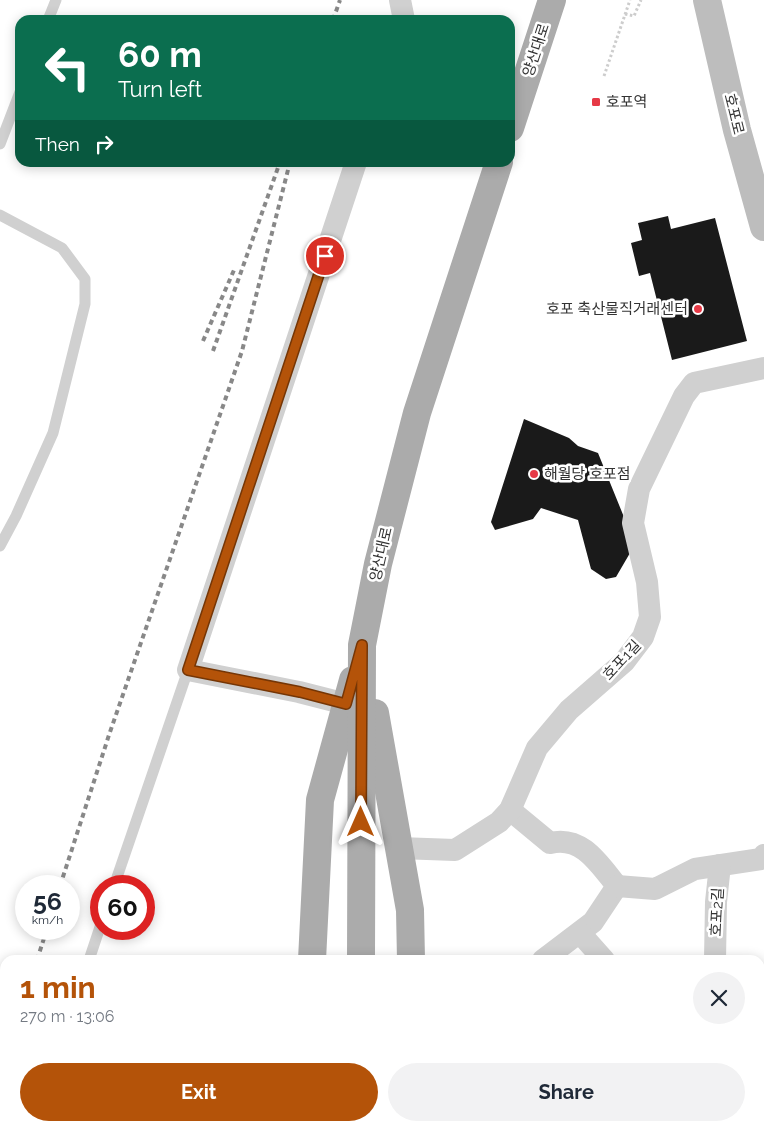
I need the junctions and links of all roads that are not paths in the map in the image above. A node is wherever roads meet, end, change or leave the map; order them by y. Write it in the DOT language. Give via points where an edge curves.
graph roads {
  1 [pos="56,0"];
  2 [pos="400,0"];
  3 [pos="552,0"];
  4 [pos="707,0"];
  5 [pos="50,15"];
  6 [pos="403,15"];
  7 [pos="15,105"];
  8 [pos="515,113"];
  9 [pos="0,144"];
  10 [pos="354,167"];
  11 [pos="497,167"];
  12 [pos="0,215"];
  13 [pos="764,227"];
  14 [pos="764,368"];
  15 [pos="0,546"];
  16 [pos="362,645"];
  17 [pos="188,670"];
  18 [pos="346,704"];
  19 [pos="510,810"];
  20 [pos="399,848"];
  21 [pos="764,855"];
  22 [pos="720,865"];
  23 [pos="118,875"];
  24 [pos="617,886"];
  25 [pos="580,933"];
  26 [pos="96,940"];
  27 [pos="91,955"];
  28 [pos="312,955"];
  29 [pos="361,955"];
  30 [pos="411,955"];
  31 [pos="550,955"];
  32 [pos="600,955"];
  33 [pos="714,955"];
  1 -- 5 [label="lane"];
  2 -- 6 [label="street"];
  3 -- 8 [label="main road, 양산대로"];
  4 -- 13 [label="main road, 호포로" via="737,130"];
  7 -- 9 [label="lane"];
  10 -- 17 [label="street"];
  11 -- 16 [label="main road, 양산대로" via="417,413 378,564"];
  12 -- 15 [label="lane" via="62,248 86,279 84,304 53,433"];
  14 -- 19 [label="street, 호포1길" via="694,383 684,396 639,488 633,523 647,582 650,618 643,637 624,662 569,710 537,748"];
  16 -- 18 [label="main road"];
  16 -- 20 [label="main road"];
  16 -- 29 [label="main road, 양산대로"];
  17 -- 18 [label="street"];
  17 -- 23 [label="lane"];
  18 -- 28 [label="main road" via="320,800"];
  19 -- 20 [label="street, 호포1길" via="499,822 455,850"];
  19 -- 24 [label="street" via="550,842 571,841 591,854"];
  20 -- 30 [label="main road" via="410,910"];
  21 -- 22 [label="street, 호포2길" via="761,859"];
  22 -- 24 [label="street, 호포2길" via="694,869 655,889"];
  22 -- 33 [label="street, 호포2길"];
  24 -- 25 [label="street" via="592,922"];
  25 -- 31 [label="street"];
  25 -- 32 [label="street"];
  26 -- 27 [label="lane"];
}
